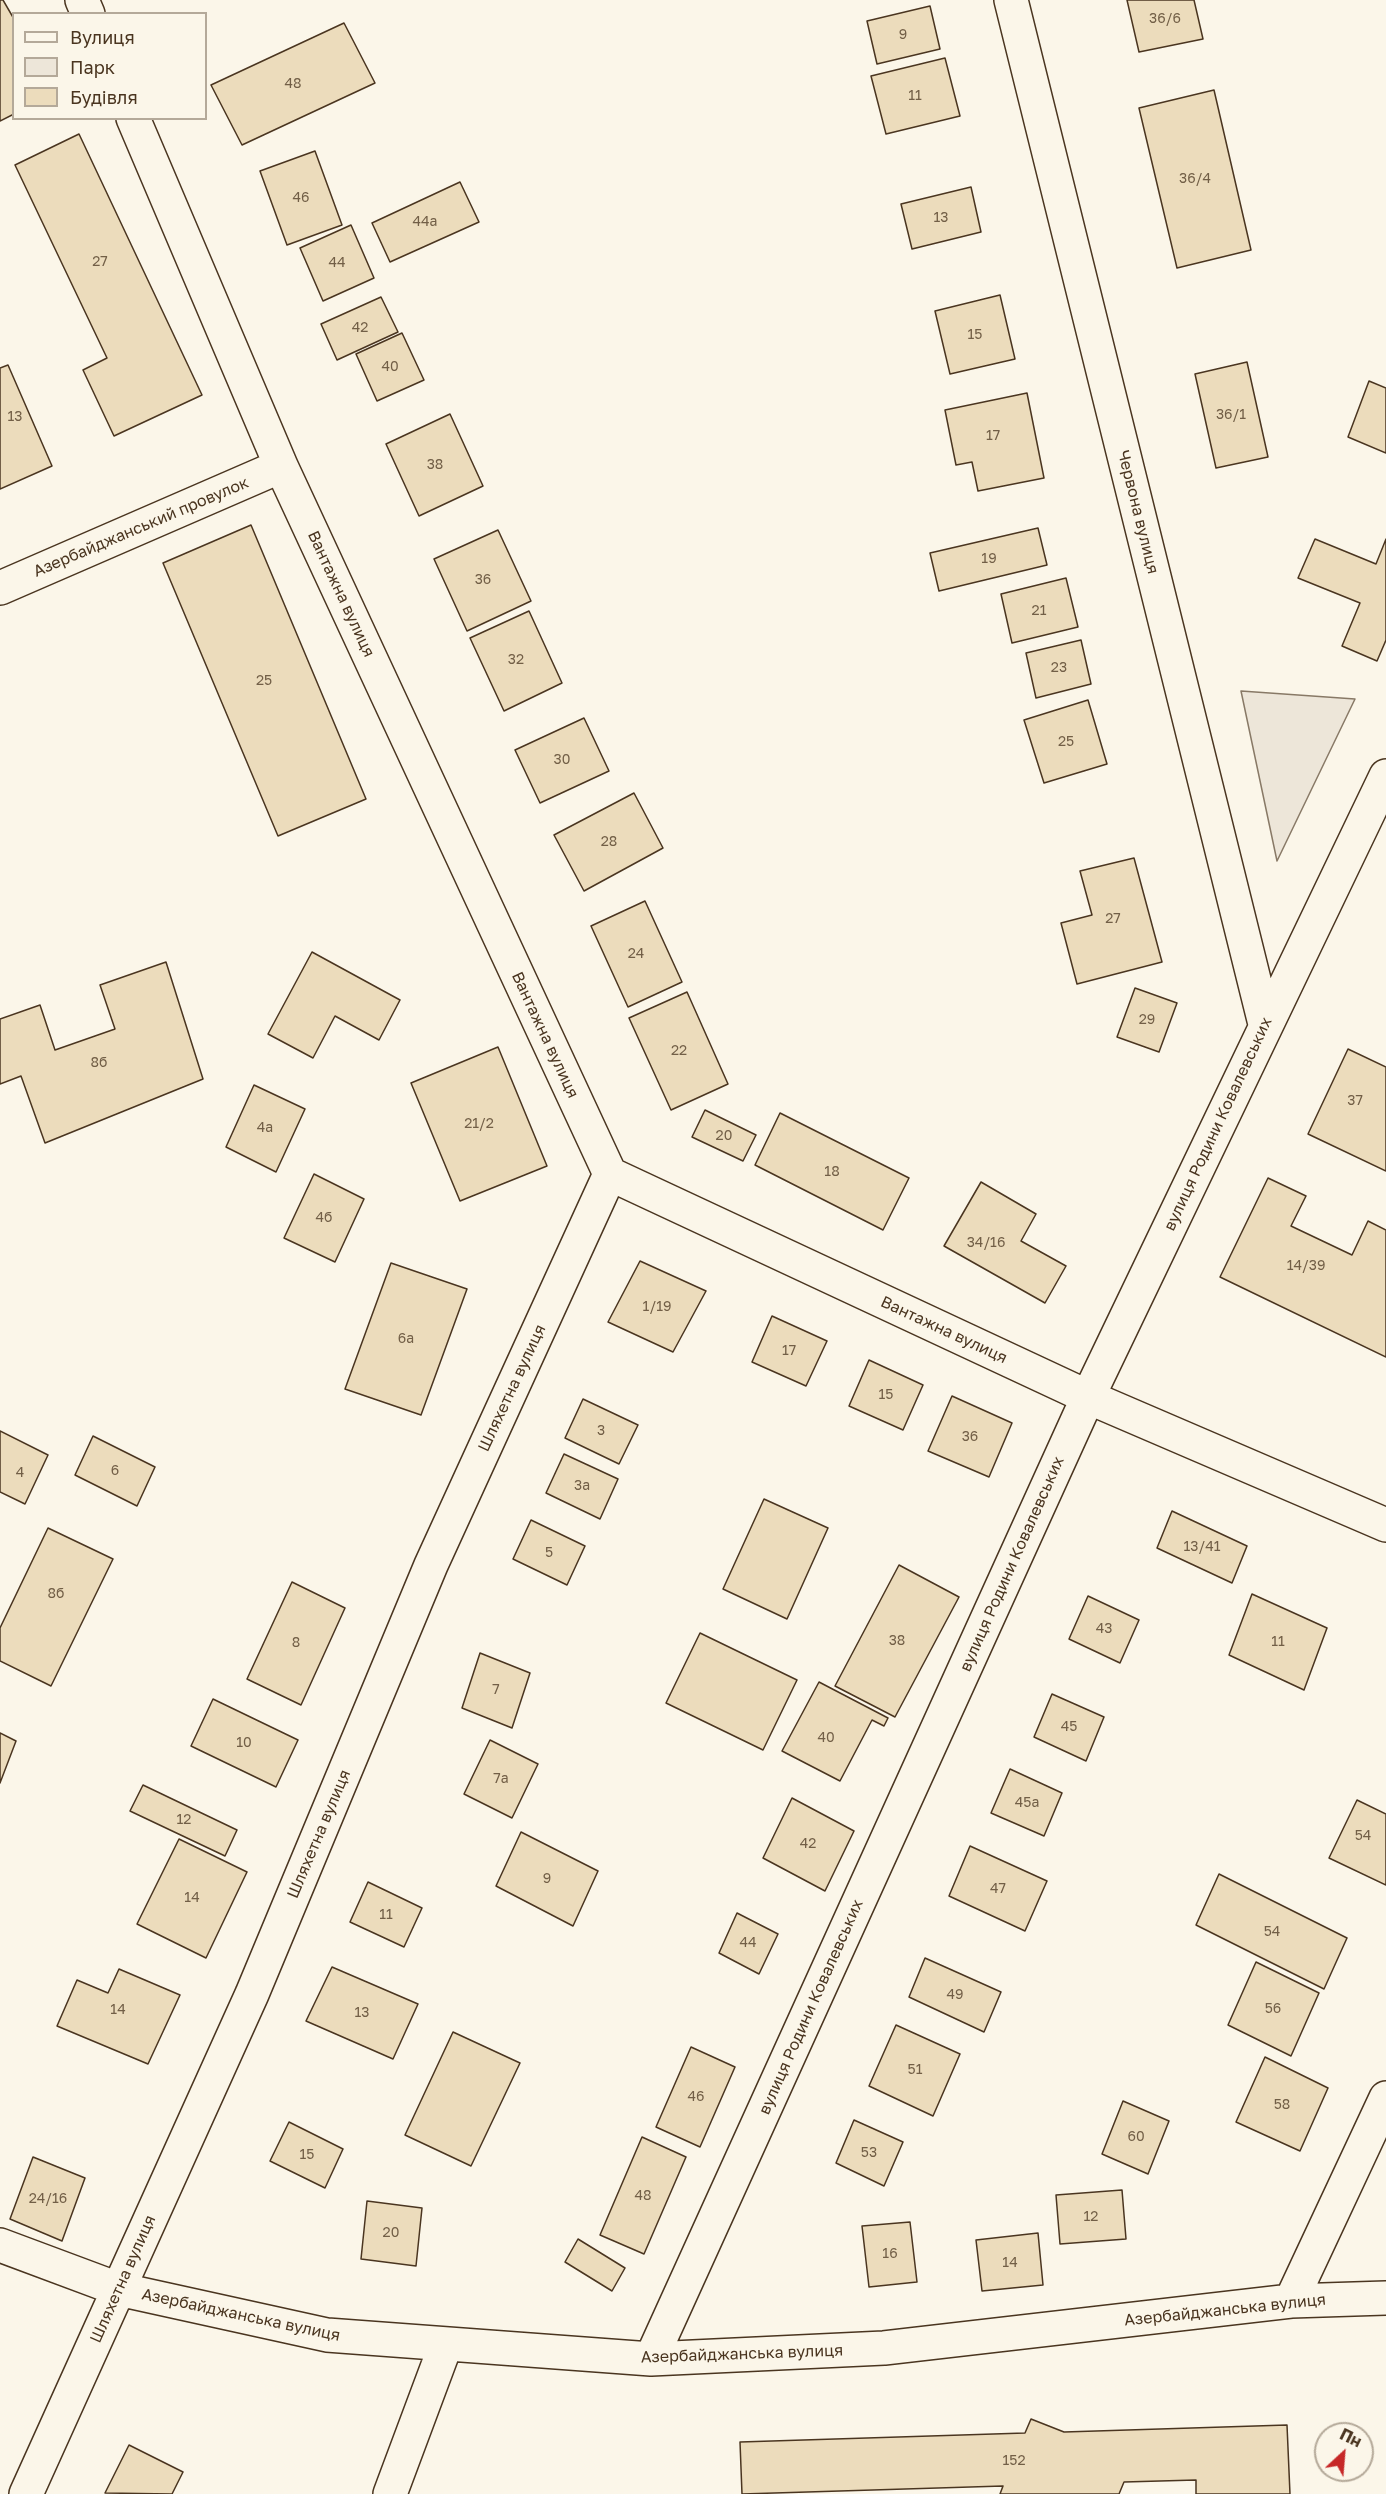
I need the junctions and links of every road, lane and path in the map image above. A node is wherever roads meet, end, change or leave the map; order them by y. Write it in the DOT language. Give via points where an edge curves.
graph roads {
  1 [pos="1011,0"];
  2 [pos="134,120"];
  3 [pos="281,466"];
  4 [pos="0,588"];
  5 [pos="1386,776"];
  6 [pos="1265,1024"];
  7 [pos="610,1174"];
  8 [pos="1088,1396"];
  9 [pos="1386,1525"];
  10 [pos="1386,2098"];
  11 [pos="0,2245"];
  12 [pos="118,2289"];
  13 [pos="1386,2298"];
  14 [pos="1291,2301"];
  15 [pos="446,2344"];
  16 [pos="651,2360"];
  17 [pos="26,2494"];
  18 [pos="390,2494"];
  1 -- 6 [label="street, Червона вулиця"];
  2 -- 3 [label="street, Вантажна вулиця"];
  3 -- 4 [label="street, Азербайджанський провулок"];
  3 -- 7 [label="street, Вантажна вулиця"];
  5 -- 6 [label="street, вулиця Родини Ковалевських"];
  6 -- 8 [label="street, вулиця Родини Ковалевських"];
  7 -- 8 [label="street, Вантажна вулиця"];
  7 -- 12 [label="street, Шляхетна вулиця" via="431,1565 252,1994"];
  8 -- 9 [label="street, Вантажна вулиця"];
  8 -- 16 [label="street, вулиця Родини Ковалевських"];
  10 -- 14 [label="street"];
  11 -- 12 [label="street, Азербайджанська вулиця"];
  12 -- 15 [label="street, Азербайджанська вулиця" via="327,2335"];
  12 -- 17 [label="street, Шляхетна вулиця"];
  13 -- 14 [label="street, Азербайджанська вулиця"];
  14 -- 16 [label="street, Азербайджанська вулиця" via="884,2348"];
  15 -- 16 [label="street, Азербайджанська вулиця"];
  15 -- 18 [label="street"];
}
